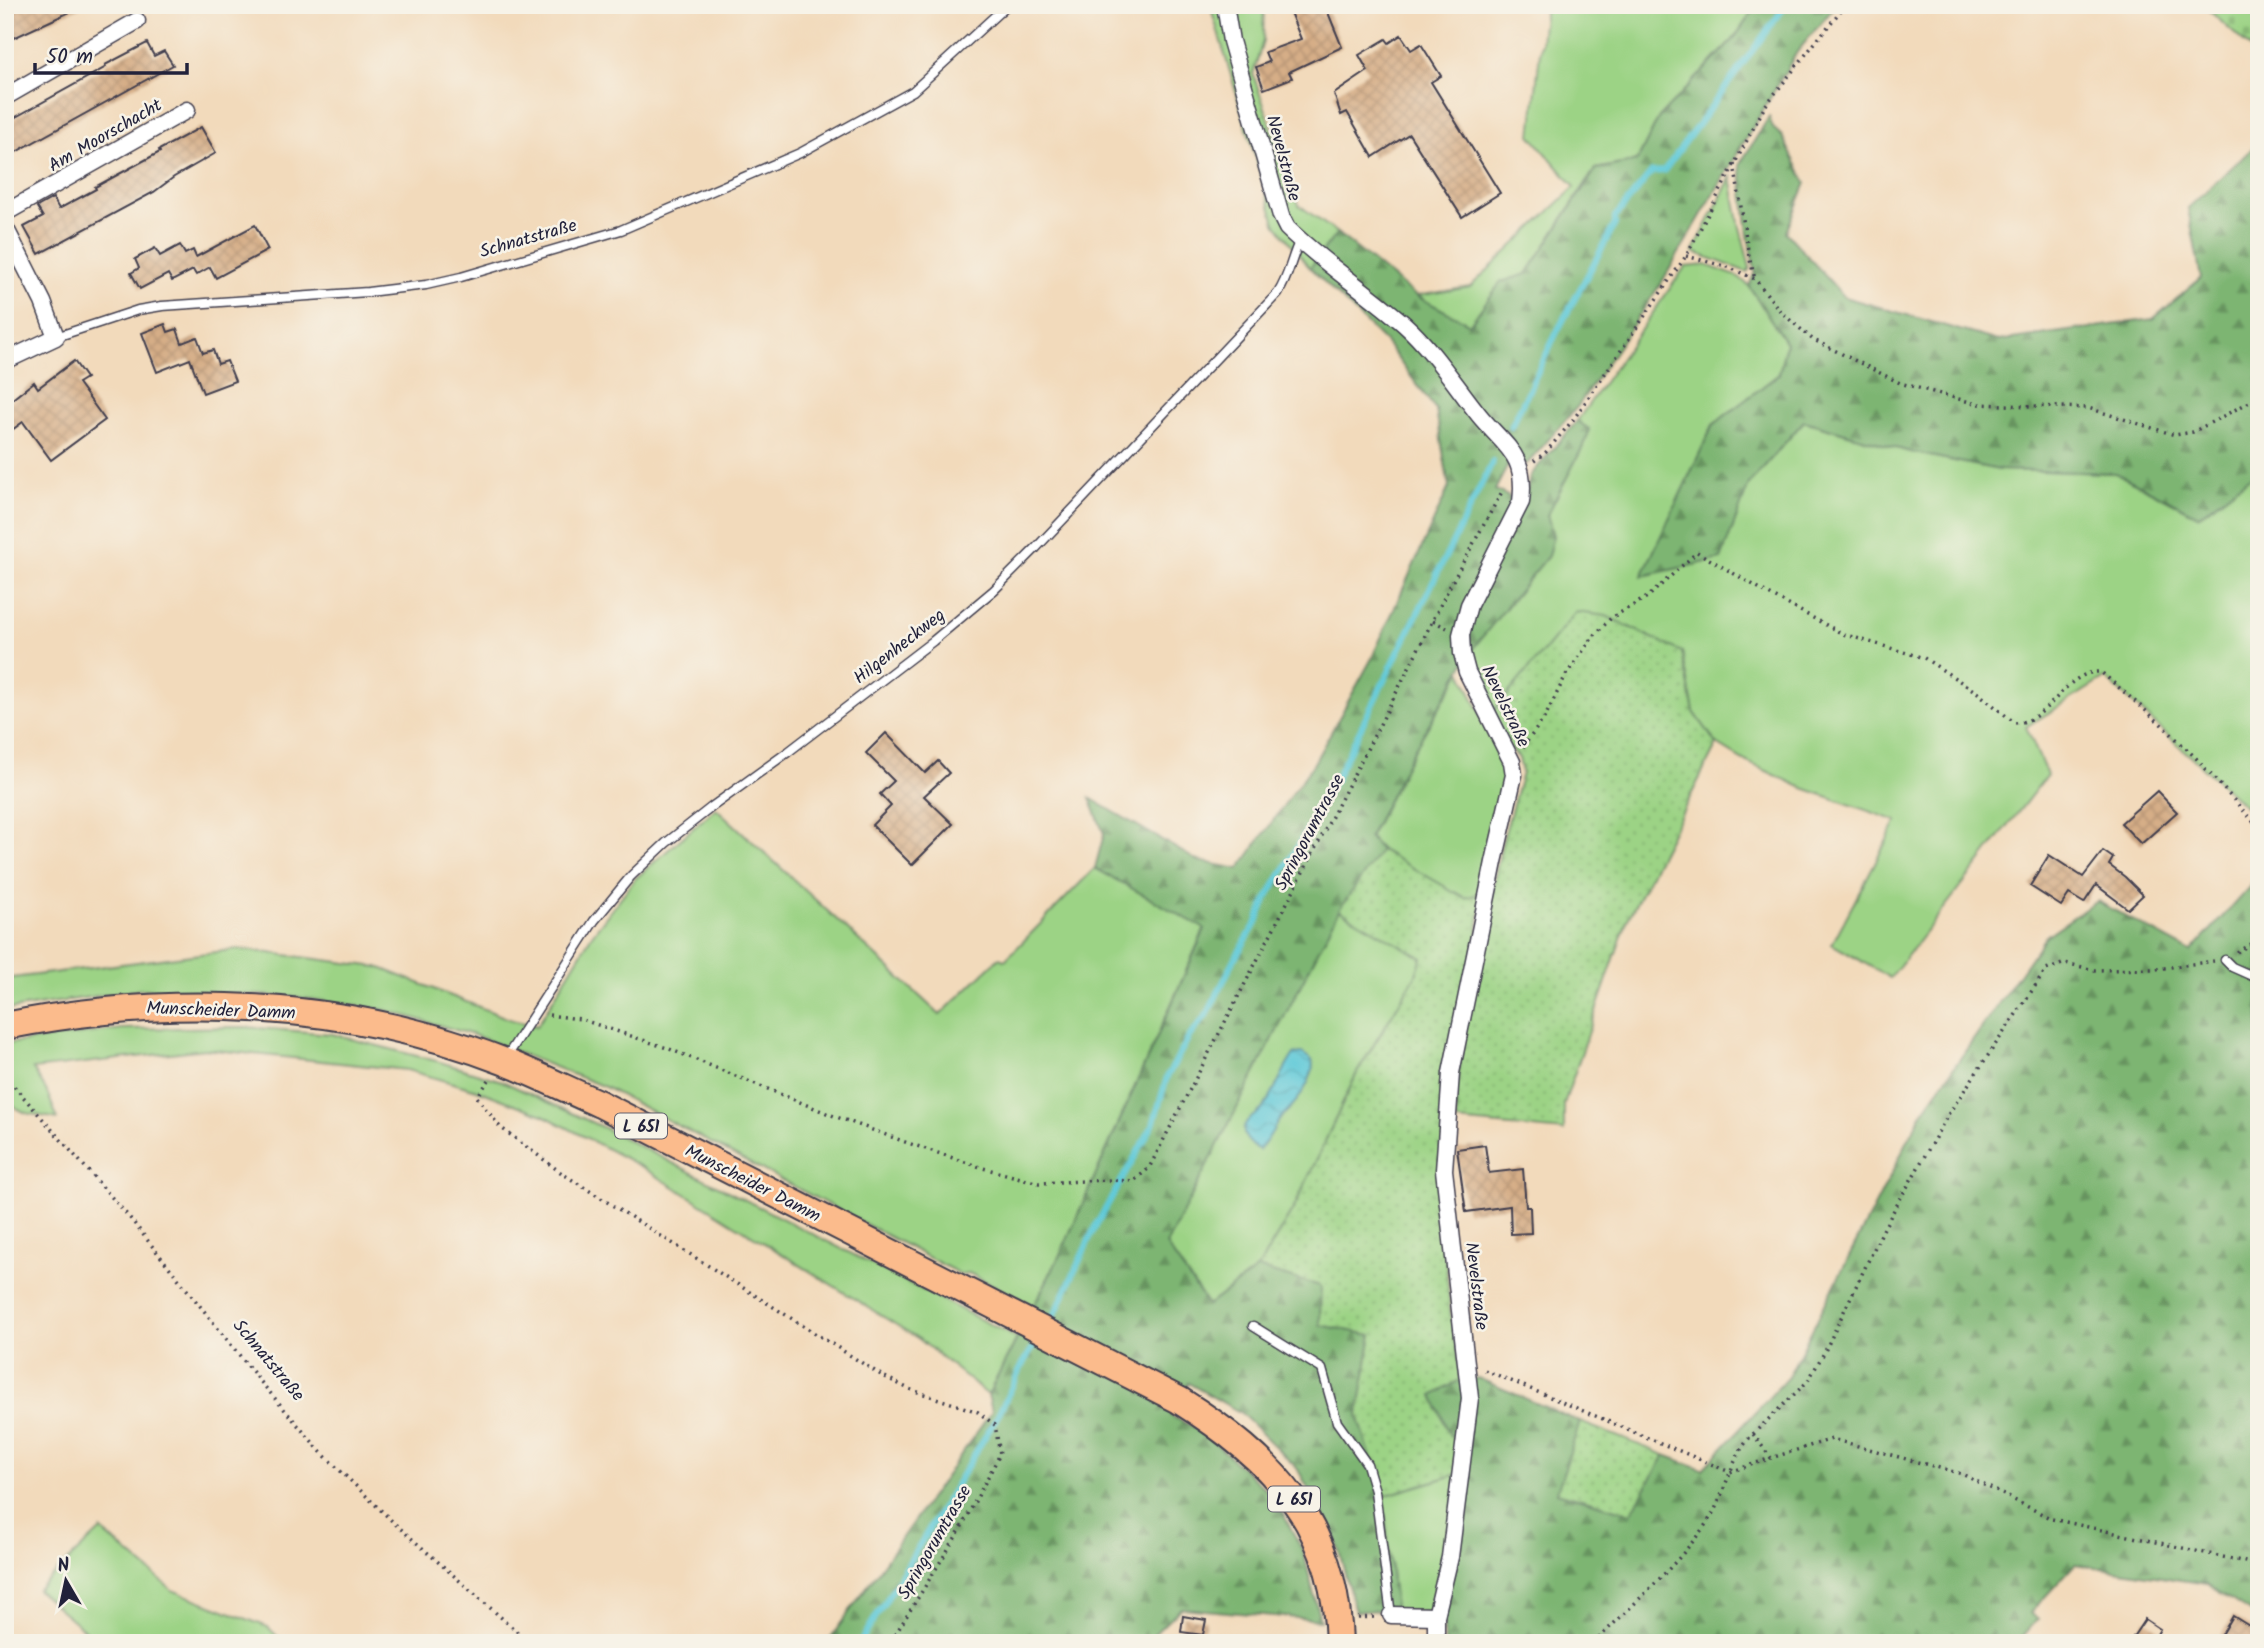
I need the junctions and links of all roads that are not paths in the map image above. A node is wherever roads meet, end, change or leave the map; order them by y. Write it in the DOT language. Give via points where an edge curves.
graph roads {
  1 [pos="1007,5"];
  2 [pos="1225,5"];
  3 [pos="137,21"];
  4 [pos="5,97"];
  5 [pos="187,110"];
  6 [pos="5,214"];
  7 [pos="5,226"];
  8 [pos="1300,240"];
  9 [pos="56,337"];
  10 [pos="5,361"];
  11 [pos="2225,960"];
  12 [pos="2259,979"];
  13 [pos="5,1026"];
  14 [pos="503,1061"];
  15 [pos="1253,1326"];
  16 [pos="1391,1615"];
  17 [pos="1436,1616"];
  18 [pos="1339,1632"];
  19 [pos="1436,1643"];
  1 -- 9 [label="lane, Schnatstraße" via="913,91 800,153 621,230 426,285 162,306"];
  2 -- 8 [label="street, Nevelstraße" via="1280,216"];
  3 -- 4 [label="street"];
  5 -- 6 [label="street, Am Moorschacht"];
  7 -- 9 [label="street"];
  8 -- 14 [label="lane, Hilgenheckweg" via="1278,293 994,590 666,843 631,876 608,903"];
  8 -- 17 [label="street, Nevelstraße" via="1406,326 1515,454 1523,486 1521,502 1469,605 1461,635 1467,672 1512,762 1514,775 1451,1073 1444,1170 1470,1398 1450,1557"];
  9 -- 10 [label="street, Schnatstraße"];
  11 -- 12 [label="lane"];
  13 -- 14 [label="main road, Munscheider Damm / L 651" via="140,1007 221,1006 303,1012 380,1025"];
  14 -- 18 [label="main road, Munscheider Damm / L 651" via="600,1104 1179,1399 1219,1425 1290,1493 1320,1545 1332,1582"];
  15 -- 16 [label="lane" via="1322,1369 1337,1422 1367,1464 1376,1490"];
  16 -- 17 [label="street"];
  17 -- 19 [label="street, Nevelstraße"];
}
